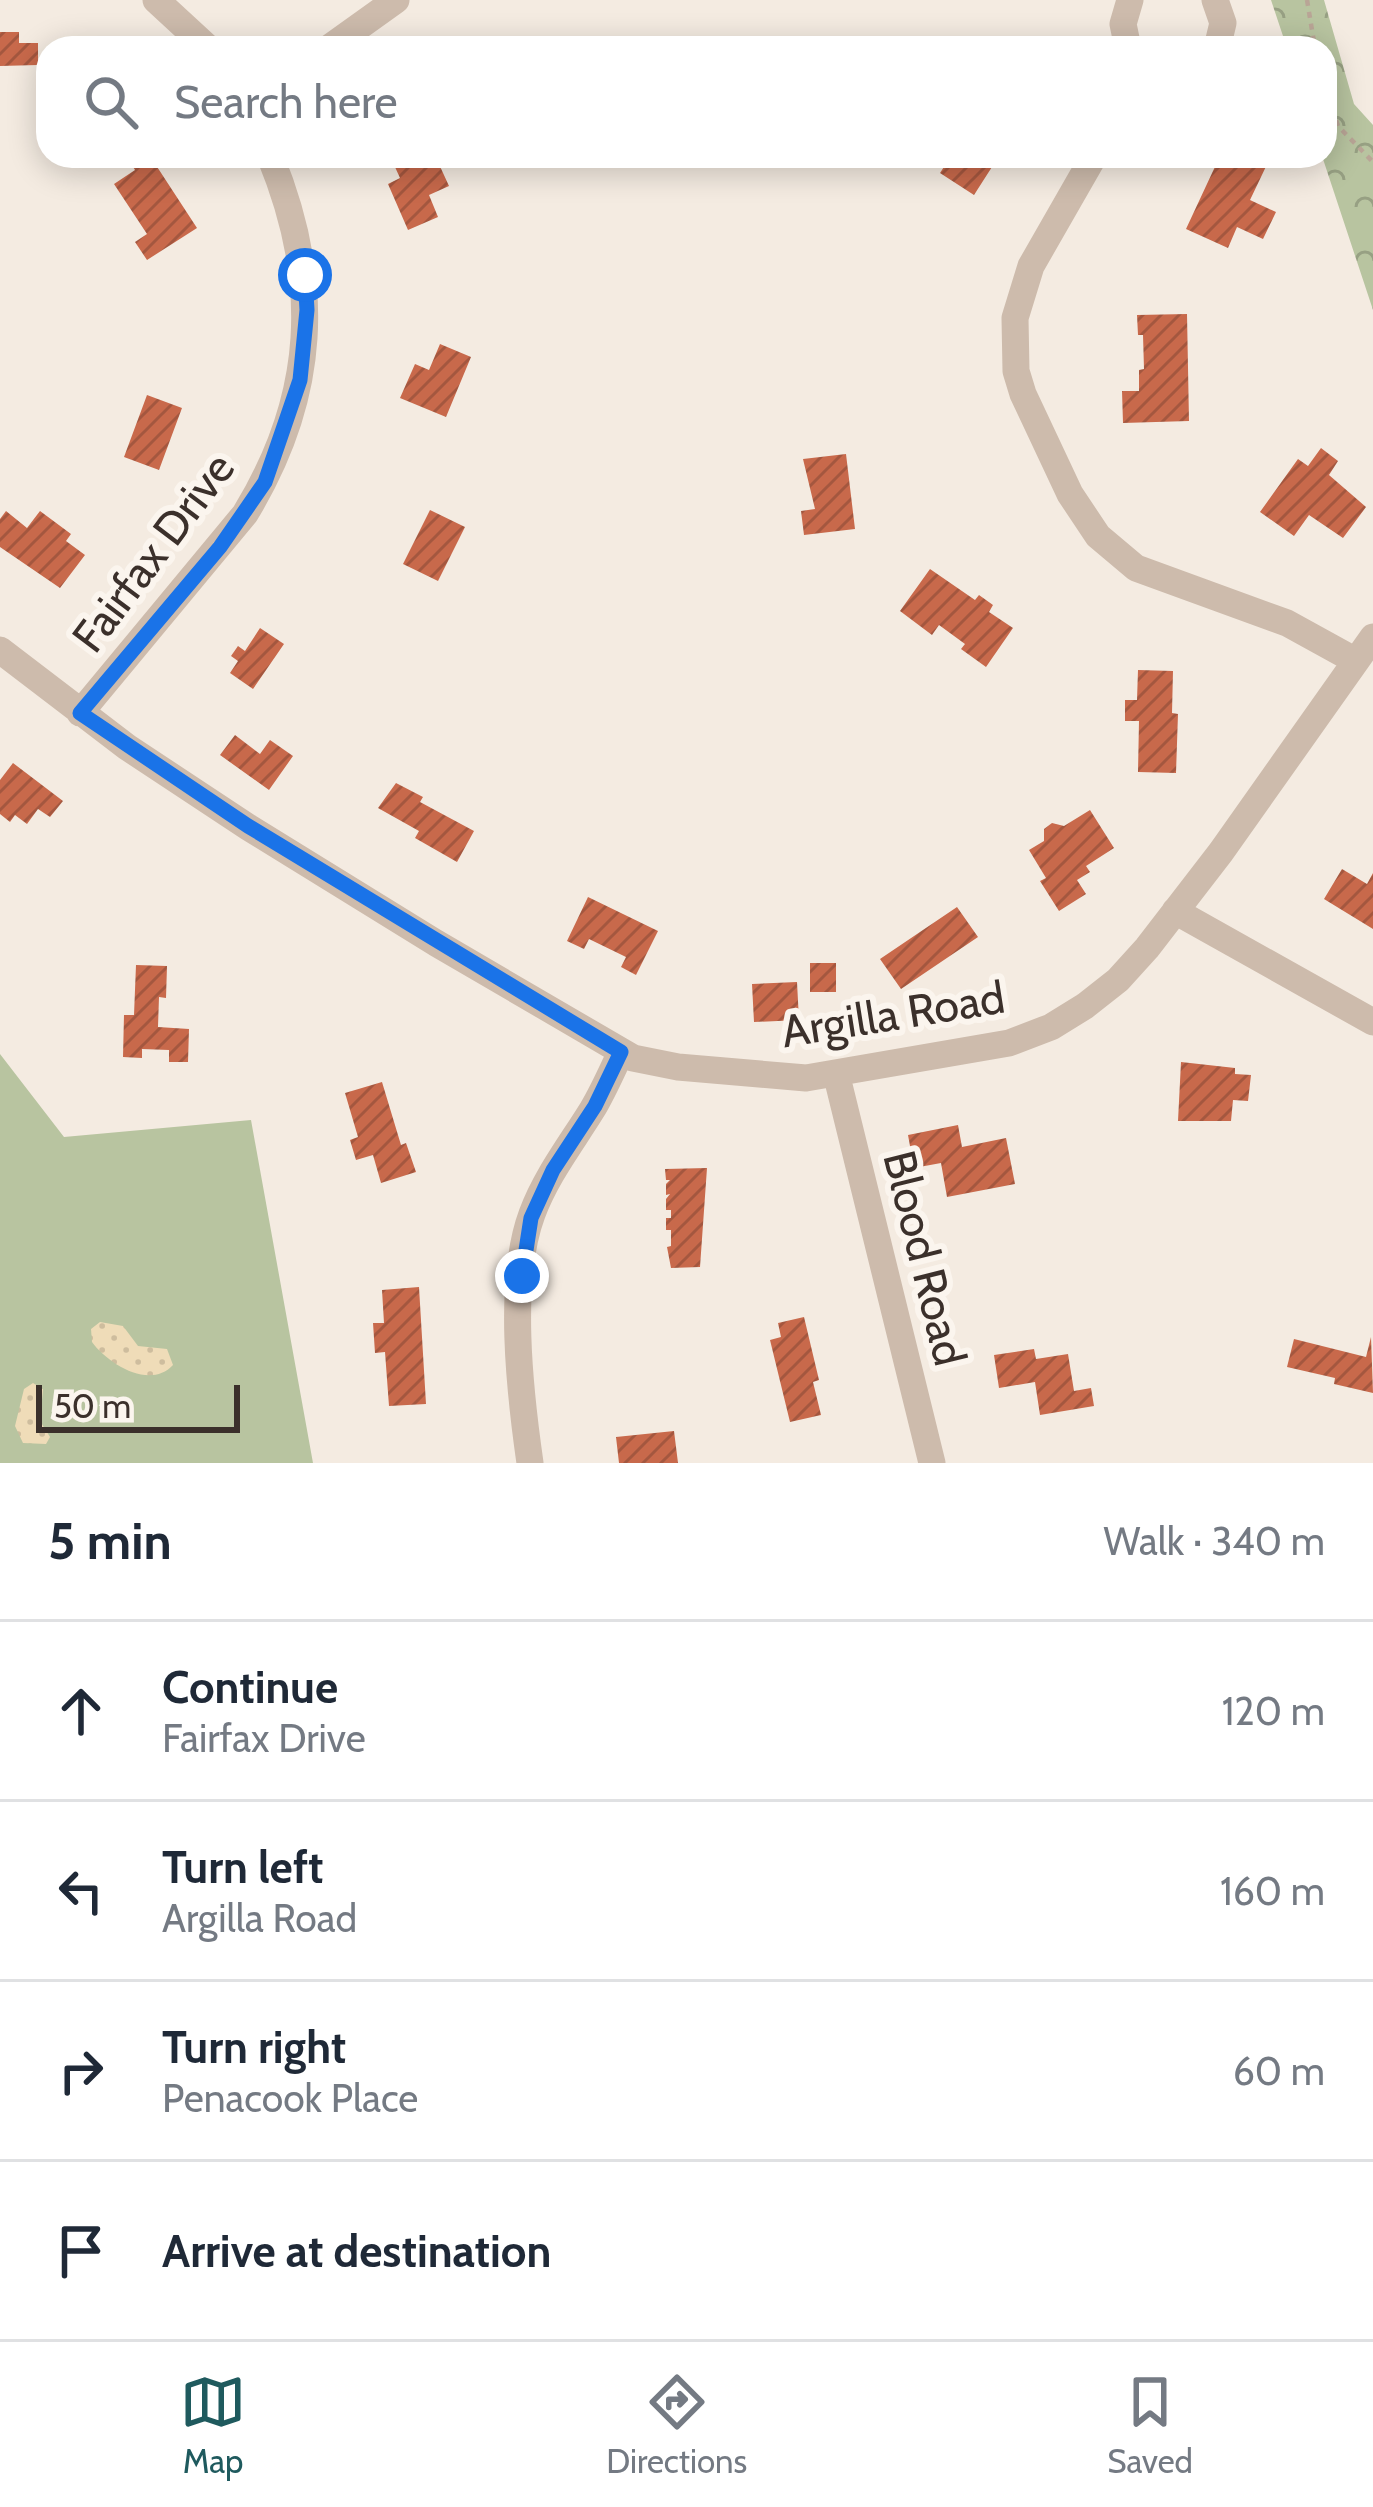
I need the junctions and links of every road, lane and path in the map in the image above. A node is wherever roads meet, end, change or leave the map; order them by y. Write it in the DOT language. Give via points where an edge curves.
graph roads {
  1 [pos="157,0"];
  2 [pos="396,0"];
  3 [pos="1130,0"];
  4 [pos="1215,0"];
  5 [pos="1307,0"];
  6 [pos="195,36"];
  7 [pos="346,36"];
  8 [pos="1126,36"];
  9 [pos="1219,36"];
  10 [pos="1313,36"];
  11 [pos="1337,123"];
  12 [pos="1373,162"];
  13 [pos="275,168"];
  14 [pos="1087,168"];
  15 [pos="1373,637"];
  16 [pos="0,650"];
  17 [pos="1356,661"];
  18 [pos="80,713"];
  19 [pos="1175,911"];
  20 [pos="1373,1022"];
  21 [pos="621,1052"];
  22 [pos="836,1073"];
  23 [pos="530,1463"];
  24 [pos="932,1463"];
  1 -- 6 [label="street"];
  2 -- 7 [label="street"];
  3 -- 8 [label="street"];
  4 -- 9 [label="street"];
  5 -- 10 [label="path"];
  11 -- 12 [label="path"];
  13 -- 18 [label="street, Fairfax Drive" via="305,275 305,344 291,415 245,514"];
  14 -- 17 [label="street" via="1031,266 1015,318 1023,394 1070,494 1098,536 1136,568 1286,623"];
  15 -- 17 [label="street, Argilla Road"];
  16 -- 18 [label="street, Argilla Road"];
  17 -- 19 [label="street, Argilla Road"];
  18 -- 21 [label="street, Argilla Road" via="284,849"];
  19 -- 20 [label="street"];
  19 -- 22 [label="street, Argilla Road" via="1118,980 1051,1027 1009,1043"];
  21 -- 22 [label="street, Argilla Road" via="761,1076"];
  21 -- 23 [label="street" via="531,1218 518,1342"];
  22 -- 24 [label="street, Blood Road"];
}
